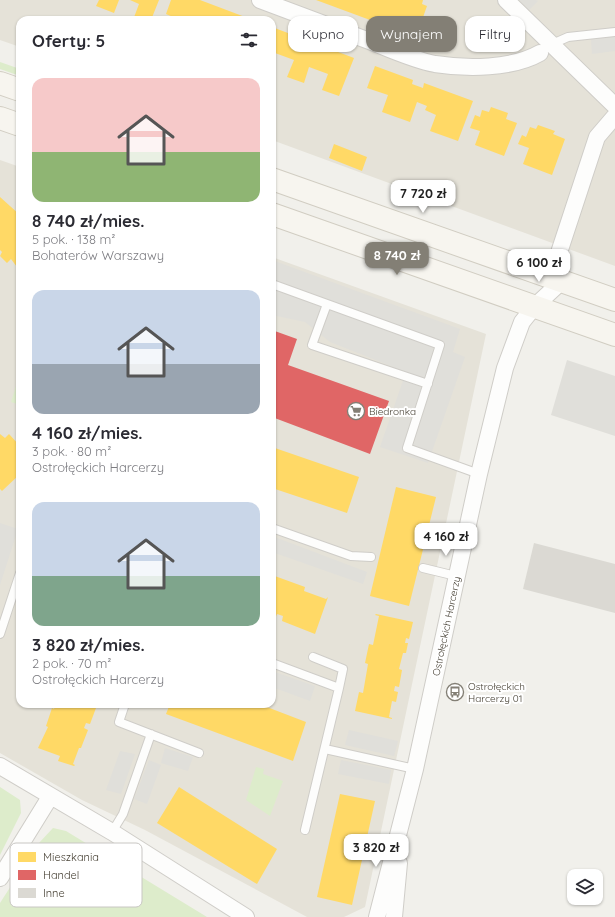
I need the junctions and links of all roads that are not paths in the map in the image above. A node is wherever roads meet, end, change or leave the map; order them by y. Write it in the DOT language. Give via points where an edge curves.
graph roads {
  1 [pos="260,0"];
  2 [pos="506,0"];
  3 [pos="615,32"];
  4 [pos="546,49"];
  5 [pos="0,83"];
  6 [pos="16,89"];
  7 [pos="615,106"];
  8 [pos="615,116"];
  9 [pos="0,118"];
  10 [pos="16,124"];
  11 [pos="276,180"];
  12 [pos="276,215"];
  13 [pos="557,279"];
  14 [pos="276,285"];
  15 [pos="615,300"];
  16 [pos="327,304"];
  17 [pos="534,307"];
  18 [pos="615,335"];
  19 [pos="428,384"];
  20 [pos="479,474"];
  21 [pos="276,529"];
  22 [pos="371,557"];
  23 [pos="423,568"];
  24 [pos="456,576"];
  25 [pos="16,585"];
  26 [pos="0,634"];
  27 [pos="313,657"];
  28 [pos="276,664"];
  29 [pos="339,688"];
  30 [pos="124,708"];
  31 [pos="151,734"];
  32 [pos="325,749"];
  33 [pos="199,753"];
  34 [pos="0,766"];
  35 [pos="415,769"];
  36 [pos="50,797"];
  37 [pos="402,826"];
  38 [pos="306,830"];
  39 [pos="112,832"];
  40 [pos="22,843"];
  41 [pos="129,843"];
  42 [pos="142,851"];
  43 [pos="10,862"];
  44 [pos="0,878"];
  45 [pos="246,917"];
  46 [pos="377,917"];
  47 [pos="394,917"];
  1 -- 4 [label="street" via="436,64 508,65 526,60"];
  2 -- 4 [label="street"];
  3 -- 4 [label="lane" via="568,37"];
  4 -- 7 [label="street"];
  5 -- 6 [label="main road"];
  8 -- 13 [label="street" via="597,137"];
  9 -- 10 [label="main road"];
  11 -- 13 [label="main road"];
  12 -- 17 [label="main road"];
  13 -- 15 [label="main road"];
  13 -- 17 [label="street, Ostrołęckich Harcerzy"];
  14 -- 16 [label="lane"];
  16 -- 19 [label="lane" via="440,345"];
  16 -- 19 [label="lane" via="312,345"];
  17 -- 18 [label="main road"];
  17 -- 20 [label="street, Ostrołęckich Harcerzy" via="522,322 505,368"];
  19 -- 20 [label="lane" via="407,448"];
  20 -- 24 [label="street, Ostrołęckich Harcerzy"];
  21 -- 22 [label="lane" via="351,556"];
  23 -- 24 [label="lane"];
  24 -- 35 [label="street, Ostrołęckich Harcerzy"];
  25 -- 26 [label="lane"];
  27 -- 29 [label="lane" via="343,669"];
  28 -- 29 [label="lane"];
  29 -- 32 [label="lane"];
  30 -- 31 [label="lane" via="119,722"];
  31 -- 33 [label="lane"];
  31 -- 39 [label="lane" via="123,814"];
  32 -- 35 [label="lane"];
  32 -- 38 [label="lane"];
  34 -- 36 [label="street"];
  35 -- 37 [label="street, Ostrołęckich Harcerzy"];
  36 -- 39 [label="street"];
  36 -- 40 [label="street"];
  37 -- 46 [label="street, Ostrołęckich Harcerzy"];
  37 -- 47 [label="street, Ostrołęckich Harcerzy"];
  39 -- 41 [label="street"];
  42 -- 45 [label="street"];
  43 -- 44 [label="street"];
}
